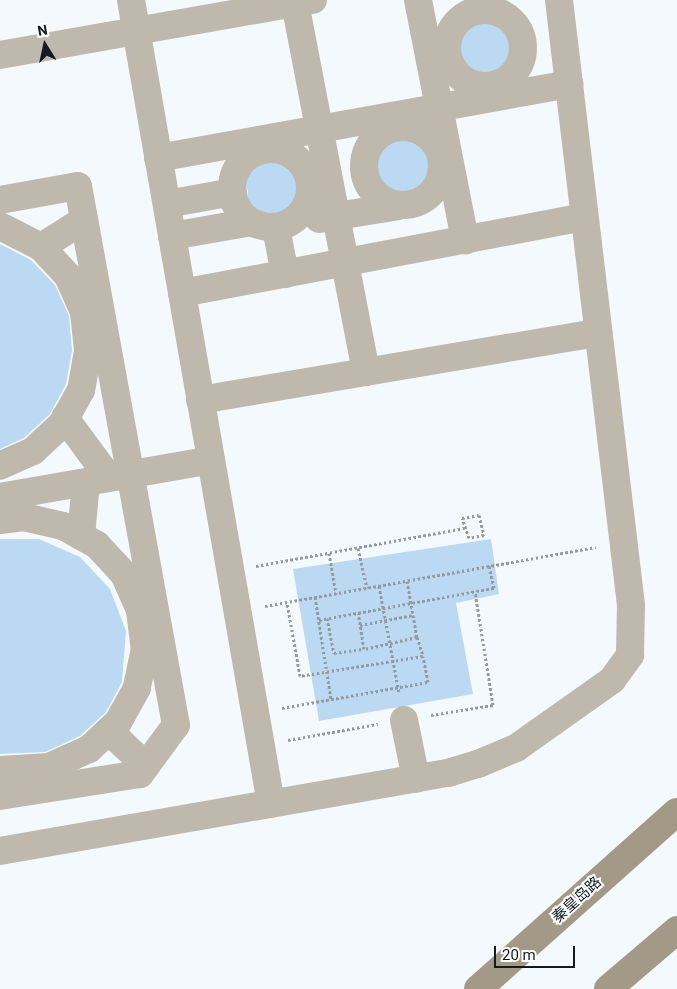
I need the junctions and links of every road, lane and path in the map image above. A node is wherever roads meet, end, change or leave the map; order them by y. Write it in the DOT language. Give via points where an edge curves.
graph roads {
  1 [pos="131,0"];
  2 [pos="418,0"];
  3 [pos="427,0"];
  4 [pos="559,0"];
  5 [pos="304,2"];
  6 [pos="480,5"];
  7 [pos="456,24"];
  8 [pos="136,31"];
  9 [pos="518,32"];
  10 [pos="563,37"];
  11 [pos="0,55"];
  12 [pos="439,55"];
  13 [pos="463,78"];
  14 [pos="560,86"];
  15 [pos="490,92"];
  16 [pos="397,121"];
  17 [pos="322,126"];
  18 [pos="438,128"];
  19 [pos="260,144"];
  20 [pos="158,158"];
  21 [pos="366,158"];
  22 [pos="312,172"];
  23 [pos="232,192"];
  24 [pos="456,193"];
  25 [pos="0,200"];
  26 [pos="167,204"];
  27 [pos="411,204"];
  28 [pos="337,217"];
  29 [pos="584,217"];
  30 [pos="84,220"];
  31 [pos="272,224"];
  32 [pos="0,226"];
  33 [pos="172,236"];
  34 [pos="465,240"];
  35 [pos="41,247"];
  36 [pos="417,248"];
  37 [pos="346,262"];
  38 [pos="285,274"];
  39 [pos="182,293"];
  40 [pos="92,310"];
  41 [pos="598,333"];
  42 [pos="366,372"];
  43 [pos="200,400"];
  44 [pos="65,418"];
  45 [pos="211,460"];
  46 [pos="0,466"];
  47 [pos="109,478"];
  48 [pos="0,497"];
  49 [pos="0,520"];
  50 [pos="465,528"];
  51 [pos="81,536"];
  52 [pos="624,542"];
  53 [pos="358,548"];
  54 [pos="329,553"];
  55 [pos="489,566"];
  56 [pos="230,571"];
  57 [pos="407,581"];
  58 [pos="379,586"];
  59 [pos="367,588"];
  60 [pos="474,591"];
  61 [pos="336,593"];
  62 [pos="315,597"];
  63 [pos="287,602"];
  64 [pos="411,603"];
  65 [pos="148,608"];
  66 [pos="383,608"];
  67 [pos="237,611"];
  68 [pos="358,613"];
  69 [pos="412,615"];
  70 [pos="327,618"];
  71 [pos="319,620"];
  72 [pos="386,620"];
  73 [pos="360,625"];
  74 [pos="417,638"];
  75 [pos="390,643"];
  76 [pos="364,649"];
  77 [pos="334,654"];
  78 [pos="324,655"];
  79 [pos="423,656"];
  80 [pos="393,661"];
  81 [pos="327,672"];
  82 [pos="398,687"];
  83 [pos="332,699"];
  84 [pos="255,713"];
  85 [pos="404,720"];
  86 [pos="109,731"];
  87 [pos="260,745"];
  88 [pos="146,766"];
  89 [pos="0,770"];
  90 [pos="39,779"];
  91 [pos="416,779"];
  92 [pos="0,796"];
  93 [pos="271,804"];
  94 [pos="677,812"];
  95 [pos="0,851"];
  96 [pos="677,930"];
  97 [pos="478,989"];
  98 [pos="608,989"];
  1 -- 8 [label="street"];
  2 -- 12 [label="street"];
  3 -- 7 [label="street"];
  4 -- 10 [label="street"];
  5 -- 8 [label="street"];
  5 -- 17 [label="street"];
  6 -- 7 [label="street"];
  6 -- 9 [label="street" via="502,14"];
  7 -- 12 [label="street"];
  8 -- 11 [label="street"];
  8 -- 20 [label="street"];
  9 -- 10 [label="street"];
  9 -- 14 [label="street"];
  9 -- 15 [label="street" via="501,83"];
  10 -- 14 [label="street"];
  12 -- 13 [label="street"];
  12 -- 18 [label="street"];
  13 -- 15 [label="street"];
  13 -- 18 [label="street"];
  14 -- 15 [label="street"];
  14 -- 29 [label="street"];
  15 -- 18 [label="street"];
  16 -- 17 [label="street"];
  16 -- 18 [label="street"];
  16 -- 21 [label="street" via="381,134"];
  17 -- 19 [label="street"];
  17 -- 21 [label="street"];
  17 -- 22 [label="street"];
  18 -- 24 [label="street"];
  18 -- 27 [label="street" via="439,182"];
  19 -- 20 [label="street"];
  19 -- 22 [label="street"];
  19 -- 23 [label="street" via="240,164"];
  20 -- 26 [label="street"];
  21 -- 22 [label="street"];
  21 -- 27 [label="street" via="367,184 375,195"];
  22 -- 28 [label="street"];
  22 -- 31 [label="street" via="307,206"];
  23 -- 26 [label="street"];
  23 -- 31 [label="street" via="241,213"];
  24 -- 27 [label="street"];
  24 -- 34 [label="street"];
  25 -- 30 [label="street" via="78,186"];
  26 -- 33 [label="street"];
  27 -- 28 [label="street"];
  27 -- 36 [label="street"];
  28 -- 31 [label="street"];
  28 -- 37 [label="street"];
  29 -- 34 [label="street"];
  29 -- 41 [label="street"];
  30 -- 35 [label="street"];
  30 -- 40 [label="street"];
  31 -- 33 [label="street"];
  31 -- 38 [label="street"];
  32 -- 35 [label="street"];
  33 -- 39 [label="street"];
  34 -- 36 [label="street"];
  35 -- 40 [label="street" via="68,276"];
  36 -- 37 [label="street"];
  37 -- 38 [label="street"];
  37 -- 42 [label="street"];
  38 -- 39 [label="street"];
  39 -- 43 [label="street"];
  40 -- 44 [label="street" via="81,390"];
  40 -- 47 [label="street"];
  41 -- 42 [label="street"];
  41 -- 52 [label="street"];
  42 -- 43 [label="street"];
  43 -- 45 [label="street"];
  44 -- 46 [label="street" via="33,451"];
  44 -- 47 [label="street"];
  45 -- 47 [label="street"];
  45 -- 56 [label="street"];
  47 -- 48 [label="street"];
  47 -- 51 [label="street"];
  47 -- 65 [label="street"];
  49 -- 51 [label="street" via="24,517 63,526"];
  50 -- 50 [label="path" via="462,518 479,515 484,535 469,538"];
  50 -- 53 [label="path"];
  51 -- 65 [label="street" via="97,545 124,574"];
  52 -- 55 [label="path"];
  52 -- 91 [label="street" via="632,605 630,655 612,680 516,748 478,764"];
  53 -- 54 [label="path"];
  53 -- 59 [label="path"];
  54 -- 56 [label="path"];
  54 -- 61 [label="path"];
  55 -- 57 [label="path"];
  55 -- 60 [label="path" via="494,588"];
  56 -- 67 [label="street"];
  57 -- 58 [label="path"];
  57 -- 64 [label="path"];
  58 -- 59 [label="path"];
  58 -- 66 [label="path"];
  59 -- 61 [label="path"];
  60 -- 64 [label="path"];
  60 -- 85 [label="path" via="493,706"];
  61 -- 62 [label="path"];
  62 -- 63 [label="path"];
  62 -- 71 [label="path"];
  63 -- 67 [label="path"];
  63 -- 81 [label="path" via="300,676"];
  64 -- 66 [label="path"];
  64 -- 69 [label="path"];
  65 -- 86 [label="street" via="145,649 137,688 118,722"];
  65 -- 88 [label="street" via="176,725"];
  66 -- 68 [label="path"];
  66 -- 72 [label="path"];
  67 -- 84 [label="street"];
  68 -- 70 [label="path"];
  68 -- 73 [label="path"];
  69 -- 72 [label="path"];
  69 -- 74 [label="path"];
  70 -- 71 [label="path"];
  70 -- 77 [label="path"];
  71 -- 78 [label="path"];
  72 -- 73 [label="path"];
  72 -- 75 [label="path"];
  73 -- 76 [label="path"];
  74 -- 75 [label="path"];
  74 -- 79 [label="path"];
  75 -- 76 [label="path"];
  75 -- 80 [label="path"];
  76 -- 77 [label="path"];
  77 -- 78 [label="path"];
  78 -- 81 [label="path"];
  79 -- 80 [label="path"];
  79 -- 82 [label="path" via="428,682"];
  80 -- 81 [label="path"];
  80 -- 82 [label="path"];
  81 -- 83 [label="path"];
  82 -- 83 [label="path"];
  83 -- 84 [label="path"];
  84 -- 87 [label="street"];
  85 -- 87 [label="path"];
  85 -- 91 [label="street"];
  86 -- 88 [label="street"];
  86 -- 90 [label="street" via="89,749 49,767"];
  87 -- 93 [label="street"];
  88 -- 90 [label="street" via="140,774"];
  89 -- 90 [label="street"];
  90 -- 92 [label="street"];
  91 -- 93 [label="street"];
  93 -- 95 [label="street"];
  94 -- 97 [label="street, 秦皇岛路"];
  96 -- 98 [label="street"];
}
